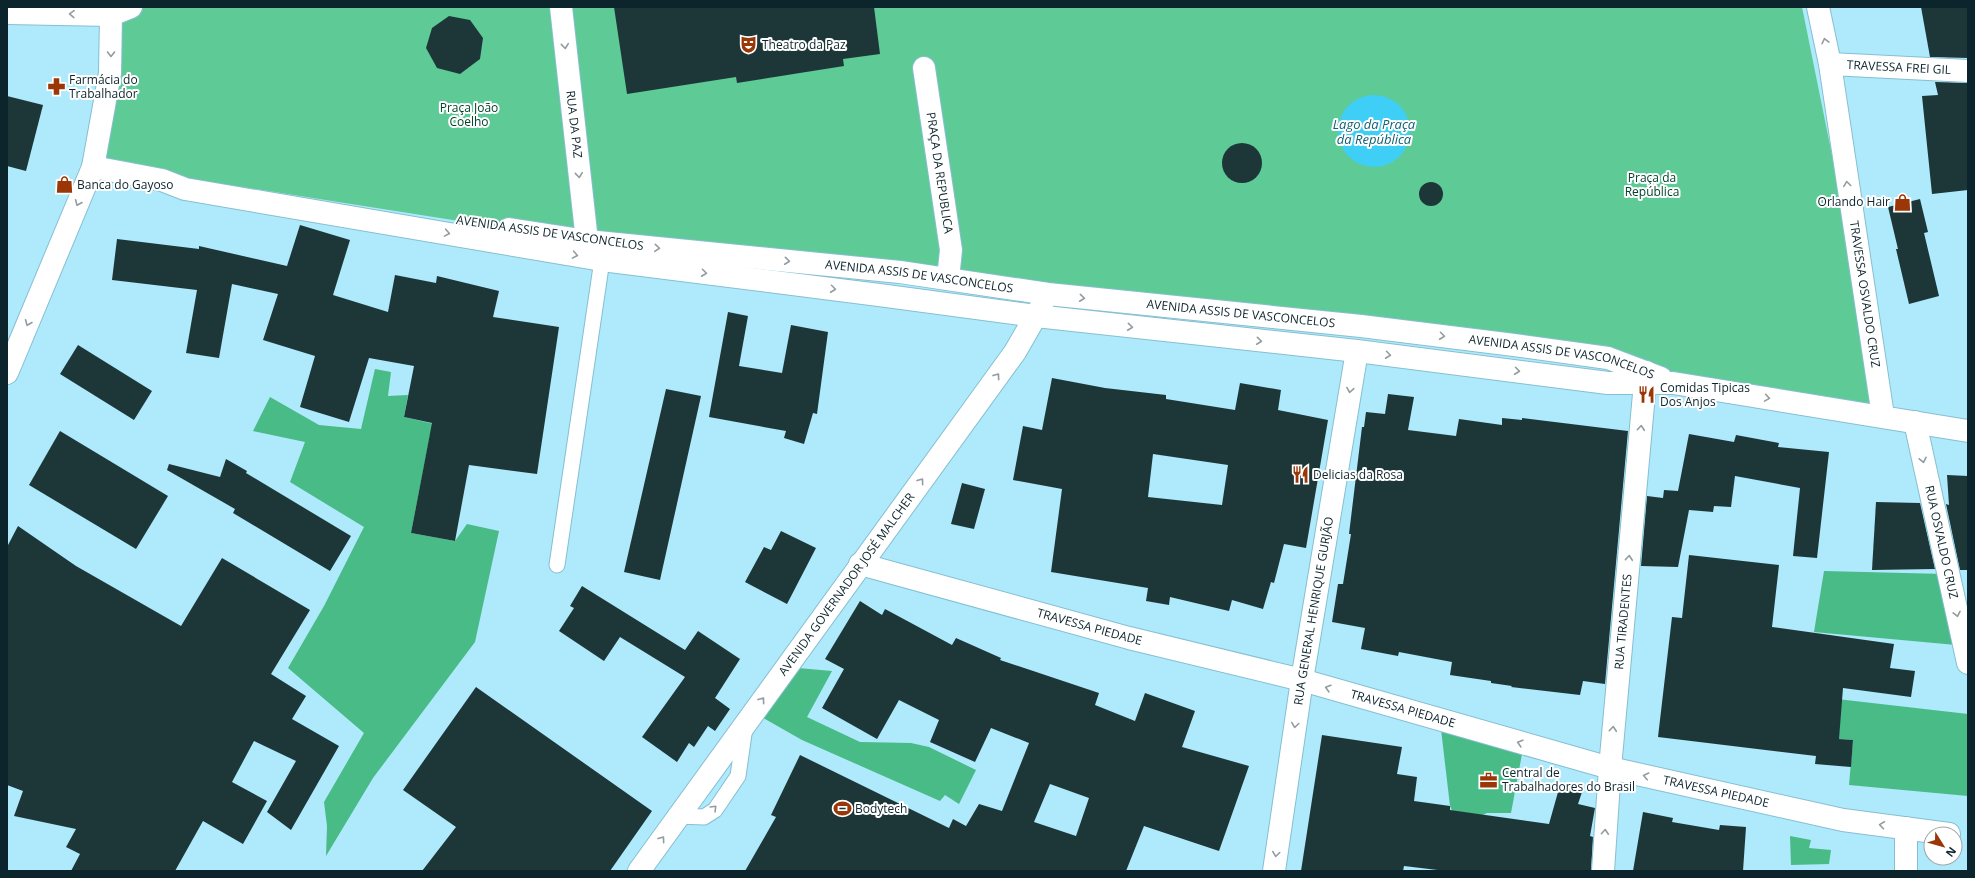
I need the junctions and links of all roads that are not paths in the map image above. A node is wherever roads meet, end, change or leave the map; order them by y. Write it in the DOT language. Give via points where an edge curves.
graph roads {
  1 [pos="131,7"];
  2 [pos="561,7"];
  3 [pos="1818,7"];
  4 [pos="110,11"];
  5 [pos="7,13"];
  6 [pos="1830,64"];
  7 [pos="924,68"];
  8 [pos="1968,71"];
  9 [pos="93,167"];
  10 [pos="162,180"];
  11 [pos="587,241"];
  12 [pos="602,260"];
  13 [pos="948,279"];
  14 [pos="1048,294"];
  15 [pos="1036,316"];
  16 [pos="1357,351"];
  17 [pos="7,373"];
  18 [pos="1645,377"];
  19 [pos="1883,416"];
  20 [pos="1915,422"];
  21 [pos="1968,431"];
  22 [pos="860,564"];
  23 [pos="557,565"];
  24 [pos="1968,663"];
  25 [pos="1302,680"];
  26 [pos="1610,768"];
  27 [pos="1906,828"];
  28 [pos="1923,830"];
  29 [pos="639,871"];
  30 [pos="1274,871"];
  31 [pos="1603,871"];
  32 [pos="1906,871"];
  1 -- 4 [label="main road"];
  2 -- 11 [label="main road, RUA DA PAZ, one-way"];
  6 -- 3 [label="main road, TRAVESSA OSVALDO CRUZ, one-way"];
  4 -- 5 [label="main road, one-way"];
  4 -- 9 [label="main road, one-way" via="110,73"];
  6 -- 8 [label="main road, TRAVESSA FREI GIL"];
  19 -- 6 [label="main road, TRAVESSA OSVALDO CRUZ, one-way"];
  7 -- 13 [label="main road, PRAÇA DA REPUBLICA" via="951,250"];
  9 -- 10 [label="main road, AVENIDA ASSIS DE VASCONCELOS"];
  9 -- 17 [label="main road, one-way"];
  10 -- 11 [label="main road, AVENIDA ASSIS DE VASCONCELOS" via="184,178"];
  10 -- 12 [label="main road, AVENIDA ASSIS DE VASCONCELOS, one-way" via="185,189"];
  11 -- 13 [label="main road, AVENIDA ASSIS DE VASCONCELOS, one-way"];
  12 -- 15 [label="main road, AVENIDA ASSIS DE VASCONCELOS, one-way"];
  12 -- 23 [label="lane"];
  13 -- 14 [label="main road, AVENIDA ASSIS DE VASCONCELOS"];
  14 -- 15 [label="main road, AVENIDA GOVERNADOR JOSÉ MALCHER"];
  14 -- 18 [label="main road, AVENIDA ASSIS DE VASCONCELOS, one-way" via="1361,326 1608,358"];
  15 -- 16 [label="main road, AVENIDA ASSIS DE VASCONCELOS, one-way"];
  22 -- 15 [label="main road, AVENIDA GOVERNADOR JOSÉ MALCHER, one-way" via="1015,352"];
  16 -- 18 [label="main road, AVENIDA ASSIS DE VASCONCELOS, one-way" via="1608,383"];
  16 -- 25 [label="main road, RUA GENERAL HENRIQUE GURJÃO, one-way"];
  18 -- 19 [label="main road, AVENIDA ASSIS DE VASCONCELOS, one-way"];
  26 -- 18 [label="main road, RUA TIRADENTES, one-way"];
  19 -- 20 [label="main road, AVENIDA ASSIS DE VASCONCELOS"];
  20 -- 21 [label="main road, AVENIDA ASSIS DE VASCONCELOS"];
  20 -- 24 [label="main road, RUA OSVALDO CRUZ, one-way"];
  22 -- 25 [label="main road, TRAVESSA PIEDADE" via="1129,638"];
  29 -- 22 [label="main road, AVENIDA GOVERNADOR JOSÉ MALCHER, one-way"];
  26 -- 25 [label="main road, TRAVESSA PIEDADE, one-way"];
  25 -- 30 [label="main road, RUA GENERAL HENRIQUE GURJÃO, one-way"];
  27 -- 26 [label="main road, TRAVESSA PIEDADE, one-way" via="1843,820"];
  31 -- 26 [label="main road, RUA TIRADENTES, one-way"];
  27 -- 28 [label="main road, TRAVESSA PIEDADE"];
  27 -- 32 [label="main road"];
}
